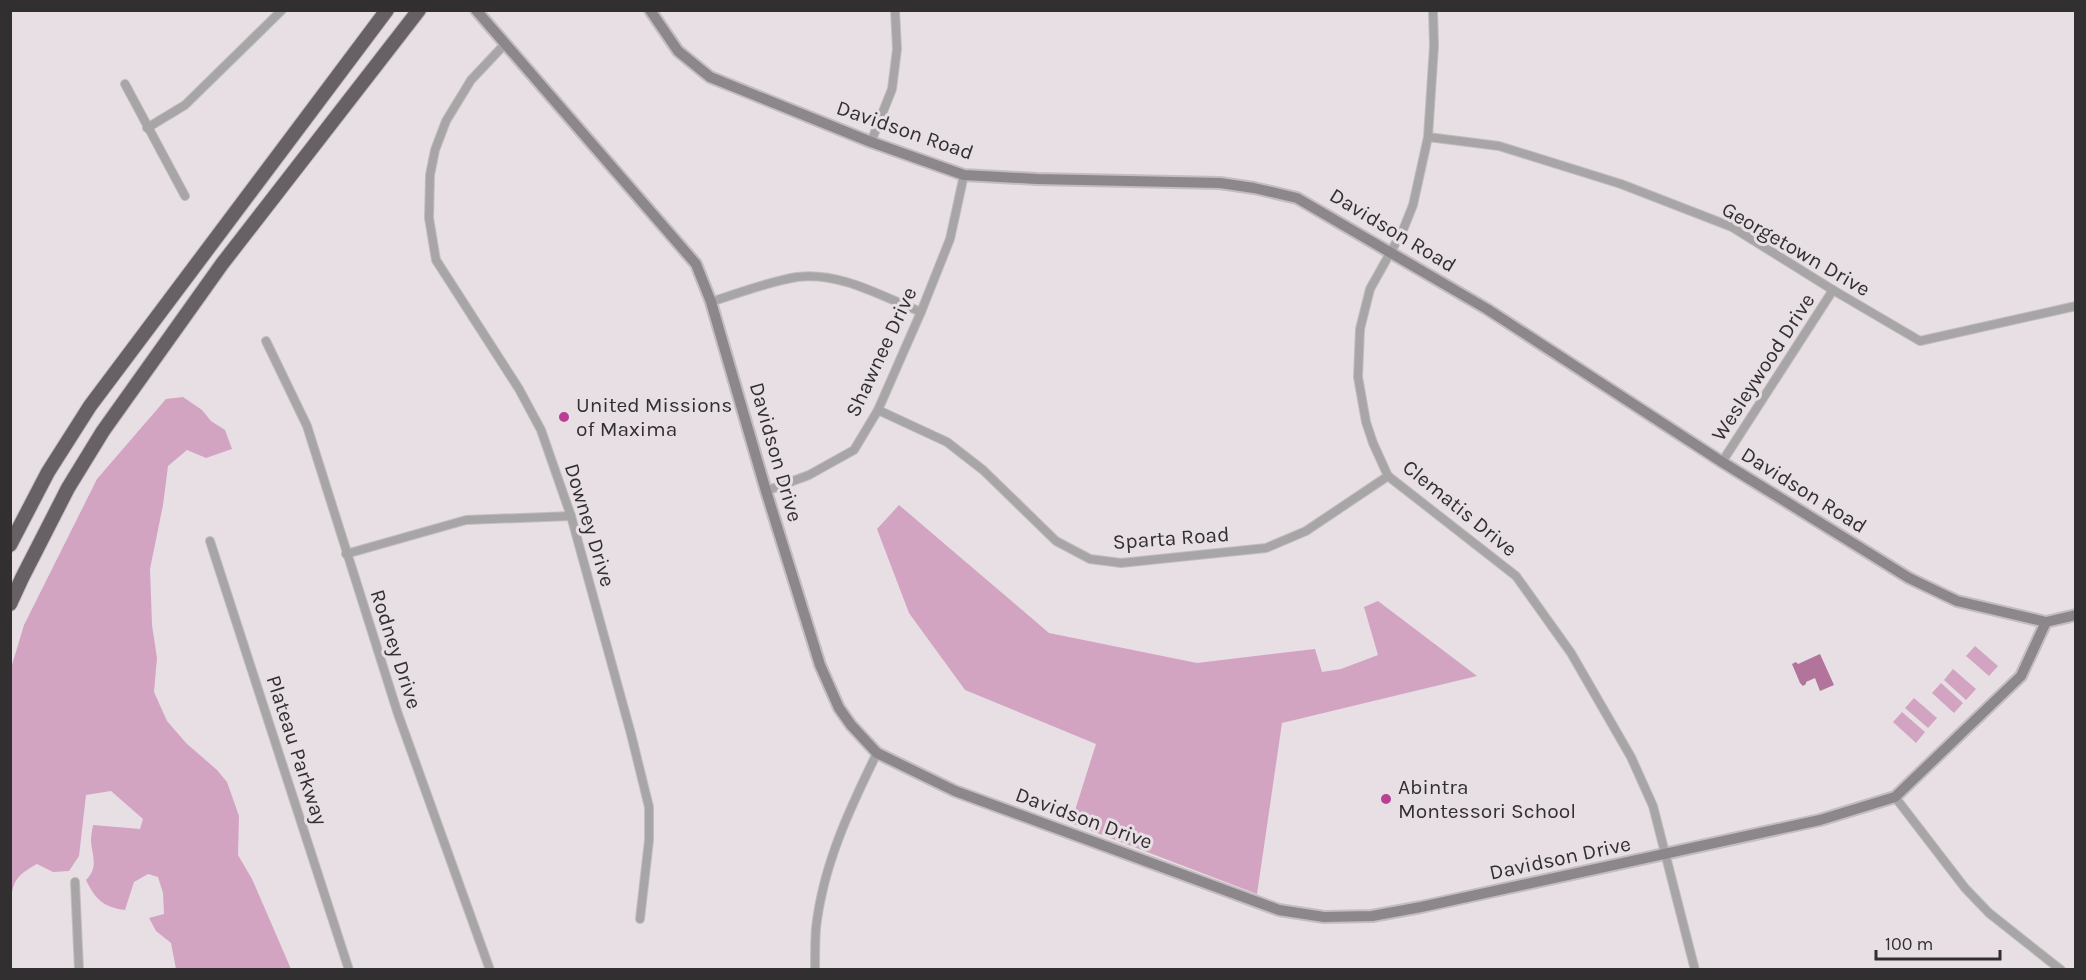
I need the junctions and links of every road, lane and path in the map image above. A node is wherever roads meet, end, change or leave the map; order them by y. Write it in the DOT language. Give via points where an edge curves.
graph roads {
  1 [pos="282,10"];
  2 [pos="387,10"];
  3 [pos="476,10"];
  4 [pos="650,10"];
  5 [pos="895,10"];
  6 [pos="1433,10"];
  7 [pos="417,14"];
  8 [pos="505,44"];
  9 [pos="125,84"];
  10 [pos="147,128"];
  11 [pos="1428,137"];
  12 [pos="871,142"];
  13 [pos="964,175"];
  14 [pos="185,196"];
  15 [pos="1390,252"];
  16 [pos="1833,290"];
  17 [pos="711,302"];
  18 [pos="2076,306"];
  19 [pos="921,312"];
  20 [pos="266,340"];
  21 [pos="878,410"];
  22 [pos="1722,462"];
  23 [pos="1388,476"];
  24 [pos="766,491"];
  25 [pos="571,516"];
  26 [pos="210,542"];
  27 [pos="10,545"];
  28 [pos="346,554"];
  29 [pos="10,604"];
  30 [pos="2076,615"];
  31 [pos="2046,622"];
  32 [pos="877,753"];
  33 [pos="1895,796"];
  34 [pos="1666,855"];
  35 [pos="75,882"];
  36 [pos="640,919"];
  37 [pos="79,969"];
  38 [pos="350,969"];
  39 [pos="490,969"];
  40 [pos="815,969"];
  41 [pos="1695,969"];
  42 [pos="2061,969"];
  1 -- 10 [label="street" via="185,105"];
  2 -- 27 [label="highway" via="90,406 48,472"];
  3 -- 8 [label="street, Davidson Drive"];
  4 -- 12 [label="street, Davidson Road" via="678,51 710,76"];
  5 -- 12 [label="street" via="897,49 892,88"];
  6 -- 11 [label="street, Clematis Drive"];
  7 -- 29 [label="highway" via="222,264 103,431 68,488"];
  8 -- 17 [label="street, Davidson Drive" via="696,264"];
  8 -- 25 [label="street, Downey Drive" via="471,80 446,121 430,175 429,218 436,260 541,430"];
  9 -- 10 [label="street"];
  10 -- 14 [label="street"];
  11 -- 15 [label="street, Clematis Drive" via="1413,205"];
  11 -- 16 [label="street, Georgetown Drive" via="1499,146 1630,188 1732,227"];
  12 -- 13 [label="street, Davidson Road"];
  13 -- 15 [label="street, Davidson Road" via="1182,181 1254,188 1297,198"];
  13 -- 19 [label="street, Shawnee Drive" via="951,239"];
  15 -- 22 [label="street, Davidson Road" via="1487,309"];
  15 -- 23 [label="street, Clematis Drive" via="1370,290 1360,329 1358,358 1366,423"];
  16 -- 18 [label="street, Georgetown Drive" via="1920,341"];
  16 -- 22 [label="street, Wesleywood Drive"];
  17 -- 19 [label="street" via="798,277 826,278"];
  17 -- 24 [label="street, Davidson Drive"];
  19 -- 21 [label="street, Shawnee Drive"];
  20 -- 28 [label="street, Rodney Drive" via="307,426"];
  21 -- 23 [label="street, Sparta Road" via="947,442 983,470 1056,542 1090,559 1111,562 1266,548 1306,531"];
  21 -- 24 [label="street, Shawnee Drive" via="854,450 809,475"];
  22 -- 31 [label="street, Davidson Road" via="1909,578 1957,601"];
  23 -- 34 [label="street, Clematis Drive" via="1516,576 1571,653 1631,757 1653,806"];
  24 -- 32 [label="street, Davidson Drive" via="820,665 839,708"];
  25 -- 28 [label="street" via="466,520"];
  25 -- 36 [label="street, Downey Drive" via="649,807"];
  26 -- 38 [label="street, Plateau Parkway"];
  28 -- 39 [label="street, Rodney Drive" via="398,714"];
  30 -- 31 [label="street, Davidson Road"];
  31 -- 33 [label="street, Davidson Drive" via="2021,675"];
  32 -- 34 [label="street, Davidson Drive" via="955,791 1144,861 1280,910 1324,917 1372,916 1411,909"];
  32 -- 40 [label="street" via="847,814 825,880 816,927"];
  33 -- 34 [label="street, Davidson Drive" via="1820,820"];
  33 -- 42 [label="street" via="1989,913"];
  34 -- 41 [label="street, Clematis Drive"];
  35 -- 37 [label="street"];
}
